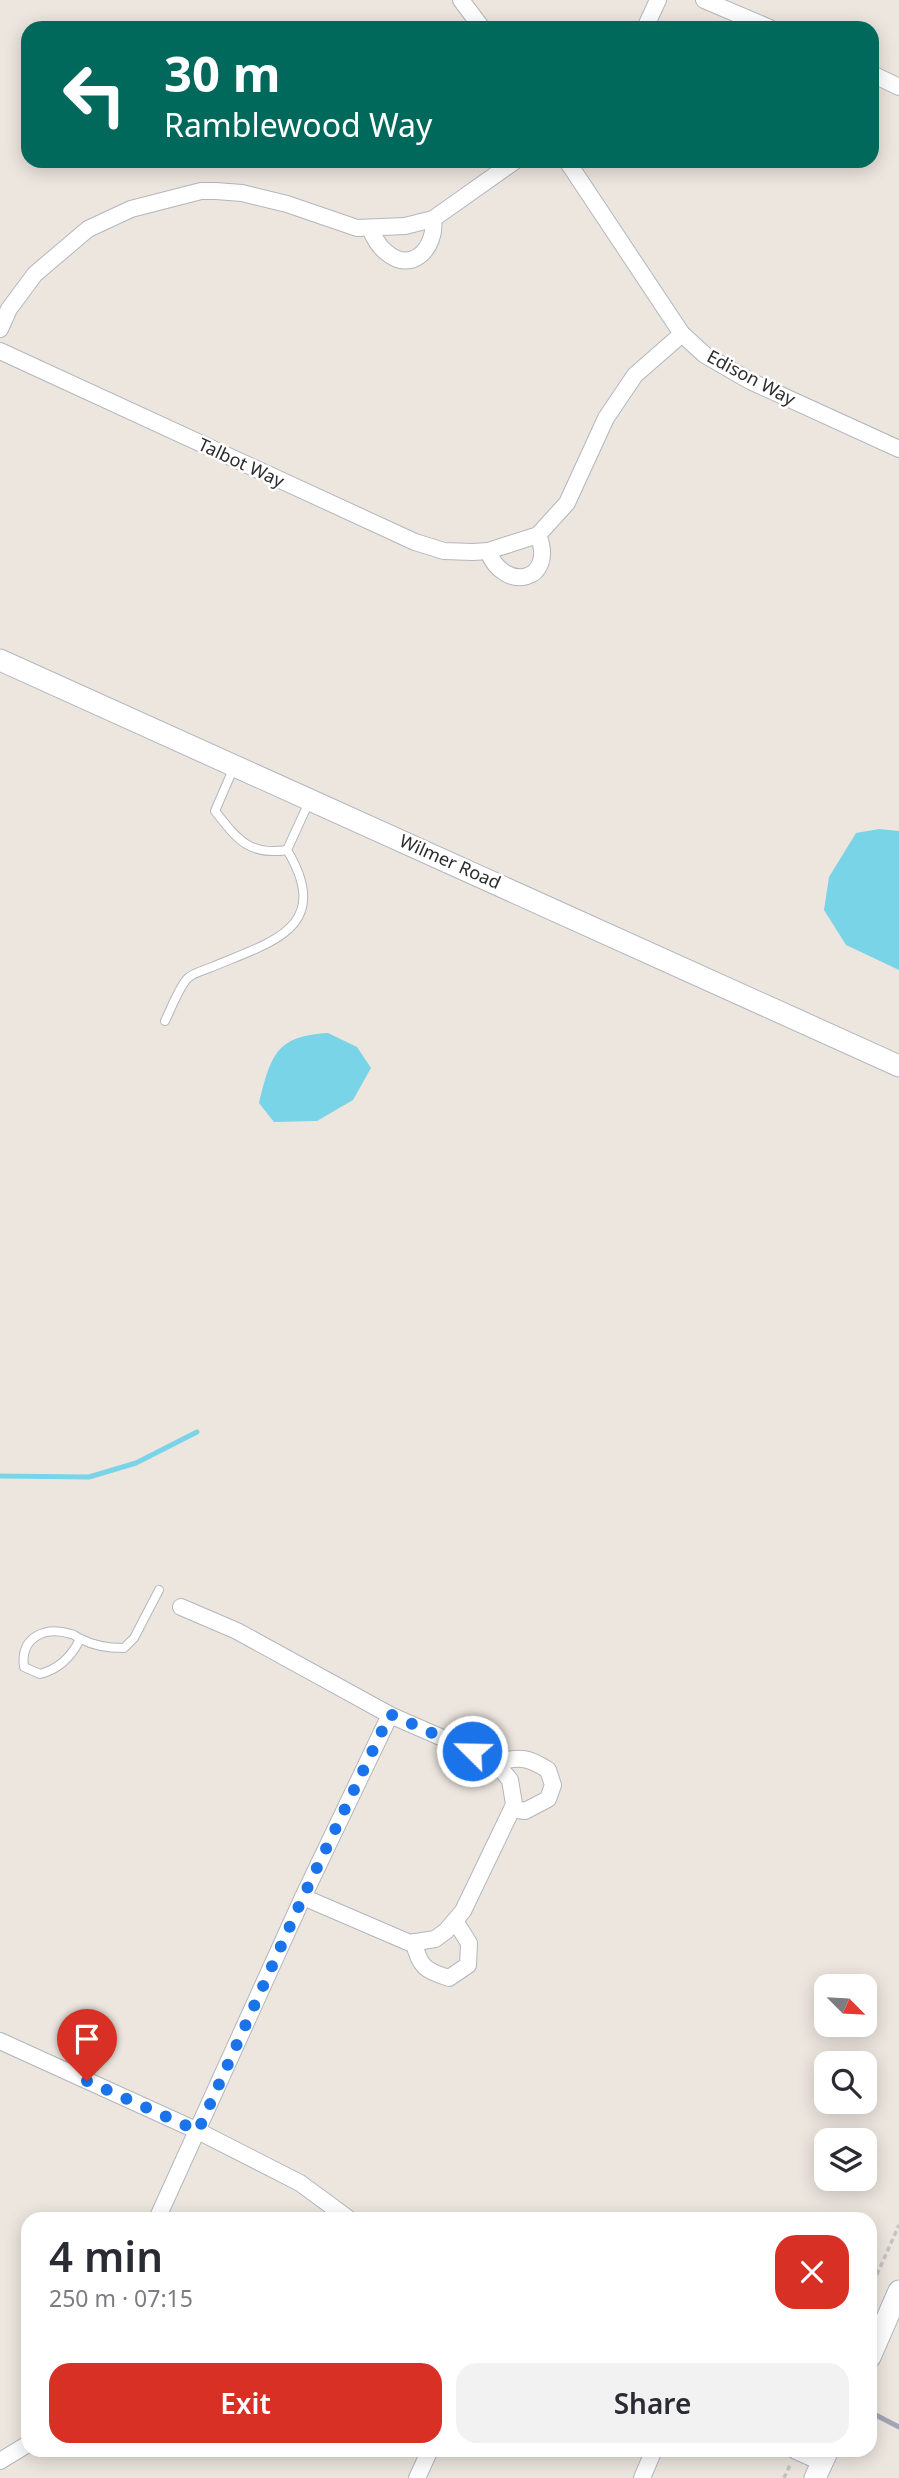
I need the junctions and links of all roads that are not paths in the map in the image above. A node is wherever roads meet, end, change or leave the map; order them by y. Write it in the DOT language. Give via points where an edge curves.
graph roads {
  1 [pos="461,0"];
  2 [pos="658,0"];
  3 [pos="704,0"];
  4 [pos="477,21"];
  5 [pos="648,21"];
  6 [pos="754,21"];
  7 [pos="879,77"];
  8 [pos="899,87"];
  9 [pos="505,168"];
  10 [pos="572,168"];
  11 [pos="433,219"];
  12 [pos="370,229"];
  13 [pos="0,329"];
  14 [pos="682,334"];
  15 [pos="0,351"];
  16 [pos="899,449"];
  17 [pos="538,535"];
  18 [pos="488,551"];
  19 [pos="0,660"];
  20 [pos="234,765"];
  21 [pos="310,800"];
  22 [pos="287,850"];
  23 [pos="165,1021"];
  24 [pos="899,1066"];
  25 [pos="159,1590"];
  26 [pos="181,1607"];
  27 [pos="80,1639"];
  28 [pos="390,1714"];
  29 [pos="496,1763"];
  30 [pos="512,1809"];
  31 [pos="303,1897"];
  32 [pos="455,1921"];
  33 [pos="414,1942"];
  34 [pos="0,2041"];
  35 [pos="198,2131"];
  36 [pos="160,2212"];
  37 [pos="339,2212"];
  38 [pos="899,2291"];
  39 [pos="877,2345"];
  40 [pos="21,2448"];
  41 [pos="427,2457"];
  42 [pos="651,2457"];
  43 [pos="0,2461"];
  44 [pos="417,2478"];
  45 [pos="642,2478"];
  1 -- 4 [label="street"];
  2 -- 5 [label="street"];
  3 -- 6 [label="street"];
  7 -- 8 [label="street"];
  9 -- 11 [label="street"];
  10 -- 14 [label="street, Edison Way"];
  11 -- 12 [label="street"];
  11 -- 12 [label="street" via="435,231 429,248 416,258 400,260 386,253"];
  12 -- 13 [label="street" via="242,193 201,191 131,209 88,229 35,274"];
  14 -- 16 [label="street, Edison Way" via="705,355 750,381"];
  14 -- 17 [label="street" via="635,375 606,418 566,503"];
  15 -- 18 [label="street, Talbot Way" via="415,542 444,551"];
  17 -- 18 [label="street, Talbot Way"];
  17 -- 18 [label="street" via="542,554 539,568 531,576 516,578 502,572"];
  19 -- 20 [label="street, Wilmer Road"];
  20 -- 21 [label="street, Wilmer Road"];
  20 -- 22 [label="lane" via="215,811 238,840 251,848"];
  21 -- 22 [label="lane"];
  21 -- 24 [label="street, Wilmer Road"];
  22 -- 23 [label="lane" via="298,867 303,892 295,925 279,938 187,978"];
  25 -- 27 [label="lane" via="124,1648"];
  26 -- 28 [label="street" via="237,1630"];
  27 -- 27 [label="lane" via="72,1634 36,1635 27,1643 24,1667 40,1674 51,1671 75,1650"];
  28 -- 29 [label="street"];
  28 -- 31 [label="street"];
  29 -- 30 [label="street" via="510,1780"];
  29 -- 30 [label="street" via="514,1757 548,1770 553,1785 548,1799 525,1811"];
  30 -- 32 [label="street"];
  31 -- 33 [label="street"];
  31 -- 35 [label="street"];
  32 -- 33 [label="street" via="435,1939"];
  32 -- 33 [label="street" via="469,1943 468,1965 449,1978 428,1971"];
  34 -- 35 [label="street"];
  35 -- 36 [label="street"];
  35 -- 37 [label="street" via="300,2183"];
  38 -- 39 [label="street" via="889,2325"];
  40 -- 43 [label="street"];
  41 -- 44 [label="street"];
  42 -- 45 [label="street"];
}
